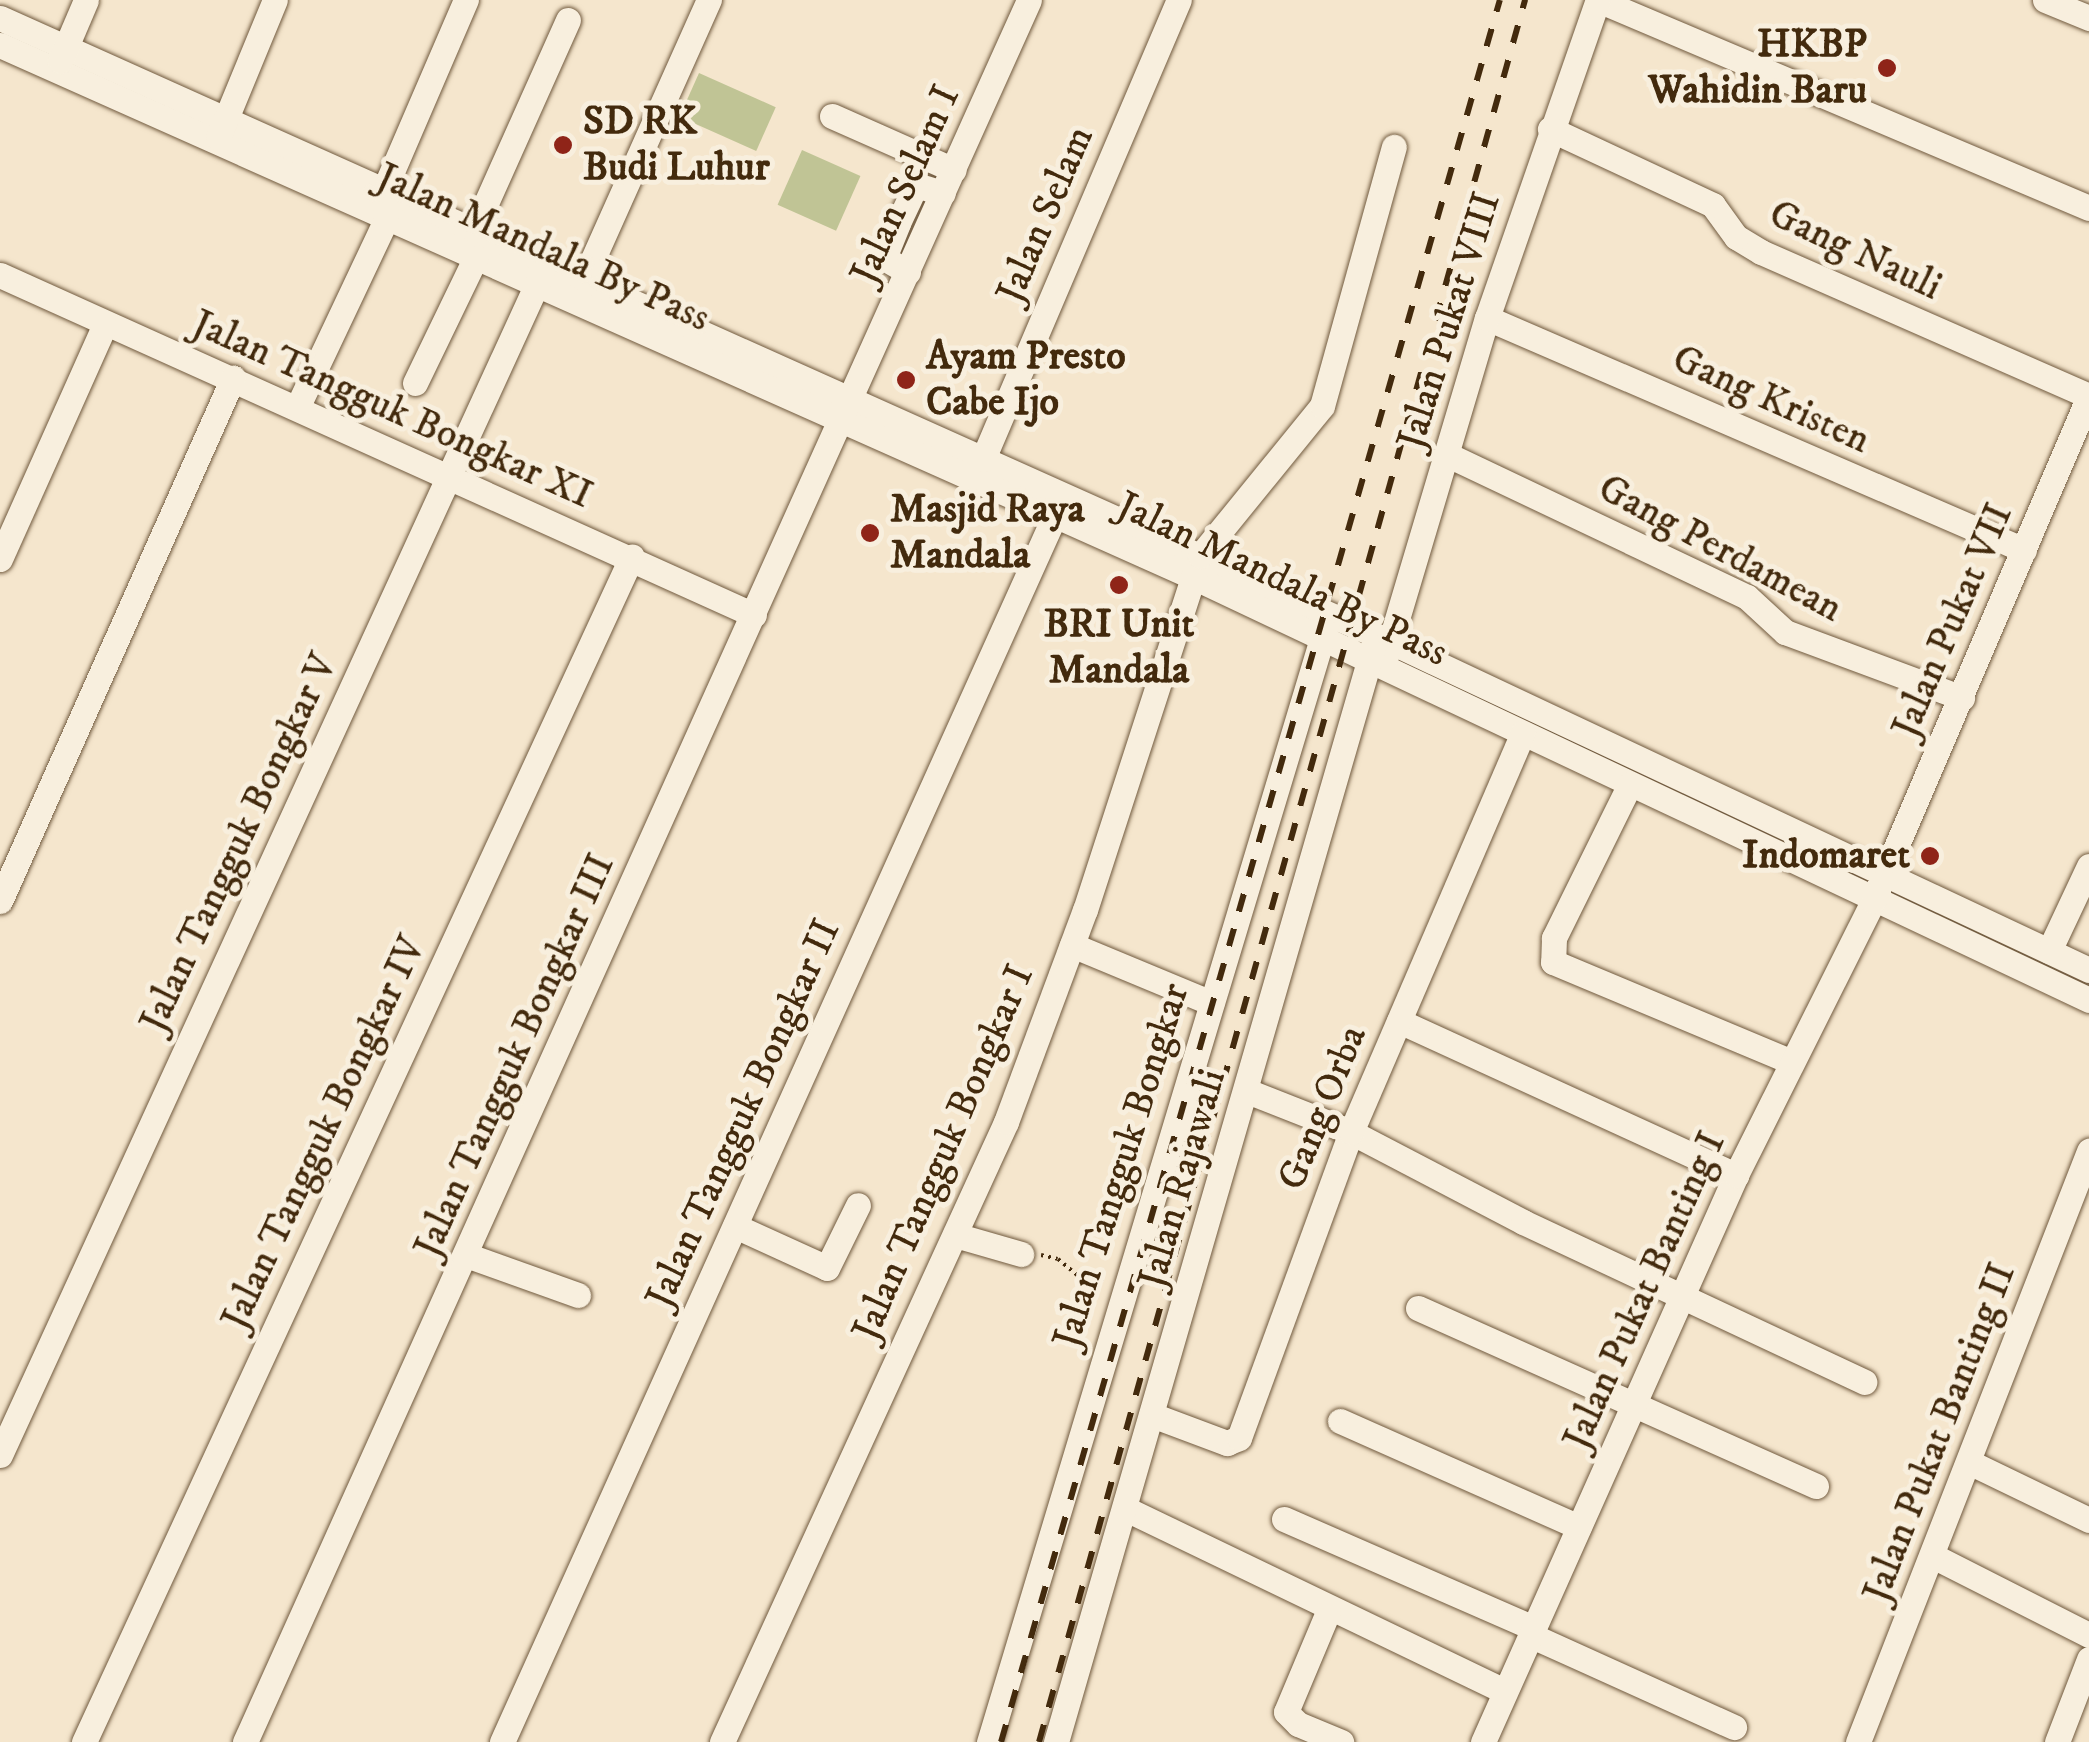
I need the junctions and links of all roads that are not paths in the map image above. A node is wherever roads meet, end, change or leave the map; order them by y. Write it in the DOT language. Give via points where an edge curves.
graph roads {
  1 [pos="86,0"];
  2 [pos="276,0"];
  3 [pos="466,0"];
  4 [pos="710,0"];
  5 [pos="1030,0"];
  6 [pos="1180,0"];
  7 [pos="1598,0"];
  8 [pos="2046,0"];
  9 [pos="0,18"];
  10 [pos="2089,18"];
  11 [pos="568,20"];
  12 [pos="0,45"];
  13 [pos="60,59"];
  14 [pos="832,116"];
  15 [pos="1550,129"];
  16 [pos="220,133"];
  17 [pos="1394,147"];
  18 [pos="948,182"];
  19 [pos="384,190"];
  20 [pos="2089,208"];
  21 [pos="386,220"];
  22 [pos="474,230"];
  23 [pos="476,259"];
  24 [pos="908,272"];
  25 [pos="0,274"];
  26 [pos="541,274"];
  27 [pos="584,279"];
  28 [pos="1487,318"];
  29 [pos="104,326"];
  30 [pos="233,378"];
  31 [pos="415,383"];
  32 [pos="2089,396"];
  33 [pos="297,408"];
  34 [pos="849,412"];
  35 [pos="1448,455"];
  36 [pos="984,459"];
  37 [pos="450,473"];
  38 [pos="1054,516"];
  39 [pos="2024,550"];
  40 [pos="632,556"];
  41 [pos="0,559"];
  42 [pos="1196,566"];
  43 [pos="754,616"];
  44 [pos="1326,626"];
  45 [pos="1380,650"];
  46 [pos="1962,698"];
  47 [pos="1522,733"];
  48 [pos="1630,784"];
  49 [pos="2089,866"];
  50 [pos="1885,876"];
  51 [pos="0,901"];
  52 [pos="1874,901"];
  53 [pos="1072,945"];
  54 [pos="2049,951"];
  55 [pos="2089,970"];
  56 [pos="2089,1000"];
  57 [pos="1211,1003"];
  58 [pos="1399,1022"];
  59 [pos="1792,1062"];
  60 [pos="1248,1091"];
  61 [pos="1351,1132"];
  62 [pos="2089,1151"];
  63 [pos="1736,1175"];
  64 [pos="858,1205"];
  65 [pos="735,1226"];
  66 [pos="955,1235"];
  67 [pos="1022,1254"];
  68 [pos="466,1256"];
  69 [pos="578,1295"];
  70 [pos="1685,1295"];
  71 [pos="1418,1308"];
  72 [pos="1864,1382"];
  73 [pos="1634,1405"];
  74 [pos="1160,1418"];
  75 [pos="1340,1422"];
  76 [pos="0,1455"];
  77 [pos="1971,1463"];
  78 [pos="1816,1486"];
  79 [pos="1126,1509"];
  80 [pos="1284,1519"];
  81 [pos="2089,1520"];
  82 [pos="1579,1527"];
  83 [pos="1933,1556"];
  84 [pos="1328,1612"];
  85 [pos="1532,1632"];
  86 [pos="2089,1634"];
  87 [pos="2089,1659"];
  88 [pos="1504,1692"];
  89 [pos="1734,1726"];
  90 [pos="84,1742"];
  91 [pos="245,1742"];
  92 [pos="502,1742"];
  93 [pos="722,1742"];
  94 [pos="990,1742"];
  95 [pos="1056,1742"];
  96 [pos="1341,1742"];
  97 [pos="1483,1742"];
  98 [pos="1858,1742"];
  99 [pos="2057,1742"];
  1 -- 13 [label="street"];
  2 -- 16 [label="street"];
  3 -- 19 [label="street"];
  4 -- 27 [label="street"];
  5 -- 18 [label="street, Jalan Selam I"];
  6 -- 36 [label="street, Jalan Selam"];
  7 -- 15 [label="street, Jalan Pukat VIII"];
  7 -- 20 [label="street"];
  8 -- 10 [label="street"];
  9 -- 13 [label="street, Jalan Mandala By Pass"];
  11 -- 22 [label="street"];
  12 -- 13 [label="street, Jalan Mandala By Pass"];
  13 -- 16 [label="street, Jalan Mandala By Pass"];
  14 -- 18 [label="street"];
  15 -- 28 [label="street, Jalan Pukat VIII"];
  15 -- 32 [label="street, Gang Nauli" via="1713,205 1745,244"];
  16 -- 19 [label="street, Jalan Mandala By Pass"];
  16 -- 21 [label="street, Jalan Mandala By Pass"];
  17 -- 42 [label="street" via="1322,406"];
  18 -- 24 [label="street, Jalan Selam I"];
  18 -- 24 [label="street" via="916,184 889,220 884,258"];
  19 -- 21 [label="street"];
  19 -- 22 [label="street, Jalan Mandala By Pass"];
  21 -- 23 [label="street, Jalan Mandala By Pass"];
  21 -- 33 [label="street"];
  22 -- 26 [label="street, Jalan Mandala By Pass"];
  23 -- 26 [label="street, Jalan Mandala By Pass"];
  23 -- 31 [label="street"];
  24 -- 34 [label="street, Jalan Selam I"];
  25 -- 29 [label="street, Jalan Tangguk Bongkar XI"];
  26 -- 27 [label="street, Jalan Mandala By Pass"];
  26 -- 34 [label="street, Jalan Mandala By Pass"];
  26 -- 37 [label="street, Jalan Tangguk Bongkar V"];
  27 -- 34 [label="street, Jalan Mandala By Pass"];
  28 -- 35 [label="street, Jalan Pukat VIII"];
  28 -- 39 [label="street, Gang Kristen"];
  29 -- 30 [label="street, Jalan Tangguk Bongkar XI"];
  29 -- 41 [label="street"];
  30 -- 33 [label="street, Jalan Tangguk Bongkar XI"];
  30 -- 51 [label="street"];
  32 -- 39 [label="street, Jalan Pukat VII"];
  33 -- 37 [label="street, Jalan Tangguk Bongkar XI"];
  34 -- 36 [label="street, Jalan Mandala By Pass"];
  34 -- 38 [label="street, Jalan Mandala By Pass"];
  34 -- 43 [label="street, Jalan Tangguk Bongkar III"];
  35 -- 45 [label="street, Jalan Pukat VIII"];
  35 -- 46 [label="street, Gang Perdamean" via="1747,597 1785,632"];
  36 -- 42 [label="street, Jalan Mandala By Pass"];
  37 -- 40 [label="street, Jalan Tangguk Bongkar XI"];
  37 -- 76 [label="street, Jalan Tangguk Bongkar V"];
  38 -- 42 [label="street, Jalan Mandala By Pass"];
  38 -- 65 [label="street, Jalan Tangguk Bongkar II"];
  39 -- 46 [label="street, Jalan Pukat VII"];
  40 -- 43 [label="street, Jalan Tangguk Bongkar XI"];
  40 -- 90 [label="street, Jalan Tangguk Bongkar IV"];
  42 -- 44 [label="street, Jalan Mandala By Pass"];
  42 -- 53 [label="street, Jalan Tangguk Bongkar I"];
  43 -- 68 [label="street, Jalan Tangguk Bongkar III"];
  44 -- 45 [label="street, Jalan Mandala By Pass"];
  44 -- 57 [label="street, Jalan Tangguk Bongkar"];
  45 -- 47 [label="street, Jalan Mandala By Pass"];
  45 -- 50 [label="street, Jalan Mandala By Pass"];
  45 -- 60 [label="street, Jalan Rajawali"];
  46 -- 50 [label="street, Jalan Pukat VII"];
  47 -- 48 [label="street, Jalan Mandala By Pass"];
  47 -- 58 [label="street, Gang Orba"];
  48 -- 52 [label="street, Jalan Mandala By Pass"];
  48 -- 59 [label="street" via="1554,938 1553,962"];
  49 -- 54 [label="street"];
  50 -- 52 [label="street, Jalan Pukat Banting I"];
  50 -- 54 [label="street, Jalan Mandala By Pass"];
  52 -- 56 [label="street, Jalan Mandala By Pass"];
  52 -- 59 [label="street, Jalan Pukat Banting I"];
  53 -- 57 [label="street"];
  53 -- 66 [label="street, Jalan Tangguk Bongkar I" via="1006,1122"];
  54 -- 55 [label="street, Jalan Mandala By Pass"];
  57 -- 94 [label="street, Jalan Tangguk Bongkar"];
  58 -- 61 [label="street, Gang Orba"];
  58 -- 63 [label="street"];
  59 -- 63 [label="street, Jalan Pukat Banting I"];
  60 -- 61 [label="street"];
  60 -- 79 [label="street, Jalan Rajawali"];
  61 -- 70 [label="street" via="1522,1222"];
  61 -- 74 [label="street, Gang Orba" via="1239,1438 1228,1444"];
  62 -- 77 [label="street, Jalan Pukat Banting II"];
  63 -- 70 [label="street, Jalan Pukat Banting I"];
  64 -- 65 [label="street" via="832,1268"];
  65 -- 92 [label="street, Jalan Tangguk Bongkar II"];
  66 -- 67 [label="street"];
  66 -- 93 [label="street, Jalan Tangguk Bongkar I"];
  68 -- 69 [label="street"];
  68 -- 91 [label="street, Jalan Tangguk Bongkar III"];
  70 -- 72 [label="street"];
  70 -- 73 [label="street, Jalan Pukat Banting I"];
  71 -- 73 [label="street"];
  73 -- 78 [label="street"];
  73 -- 82 [label="street, Jalan Pukat Banting I"];
  75 -- 82 [label="street"];
  77 -- 81 [label="street"];
  77 -- 83 [label="street, Jalan Pukat Banting II"];
  79 -- 84 [label="street"];
  79 -- 95 [label="street, Jalan Rajawali"];
  80 -- 85 [label="street"];
  82 -- 85 [label="street, Jalan Pukat Banting I"];
  83 -- 86 [label="street"];
  83 -- 98 [label="street, Jalan Pukat Banting II"];
  84 -- 88 [label="street"];
  84 -- 96 [label="street" via="1286,1712"];
  85 -- 88 [label="street, Jalan Pukat Banting I"];
  85 -- 89 [label="street"];
  87 -- 99 [label="street"];
  88 -- 97 [label="street, Jalan Pukat Banting I"];
}
